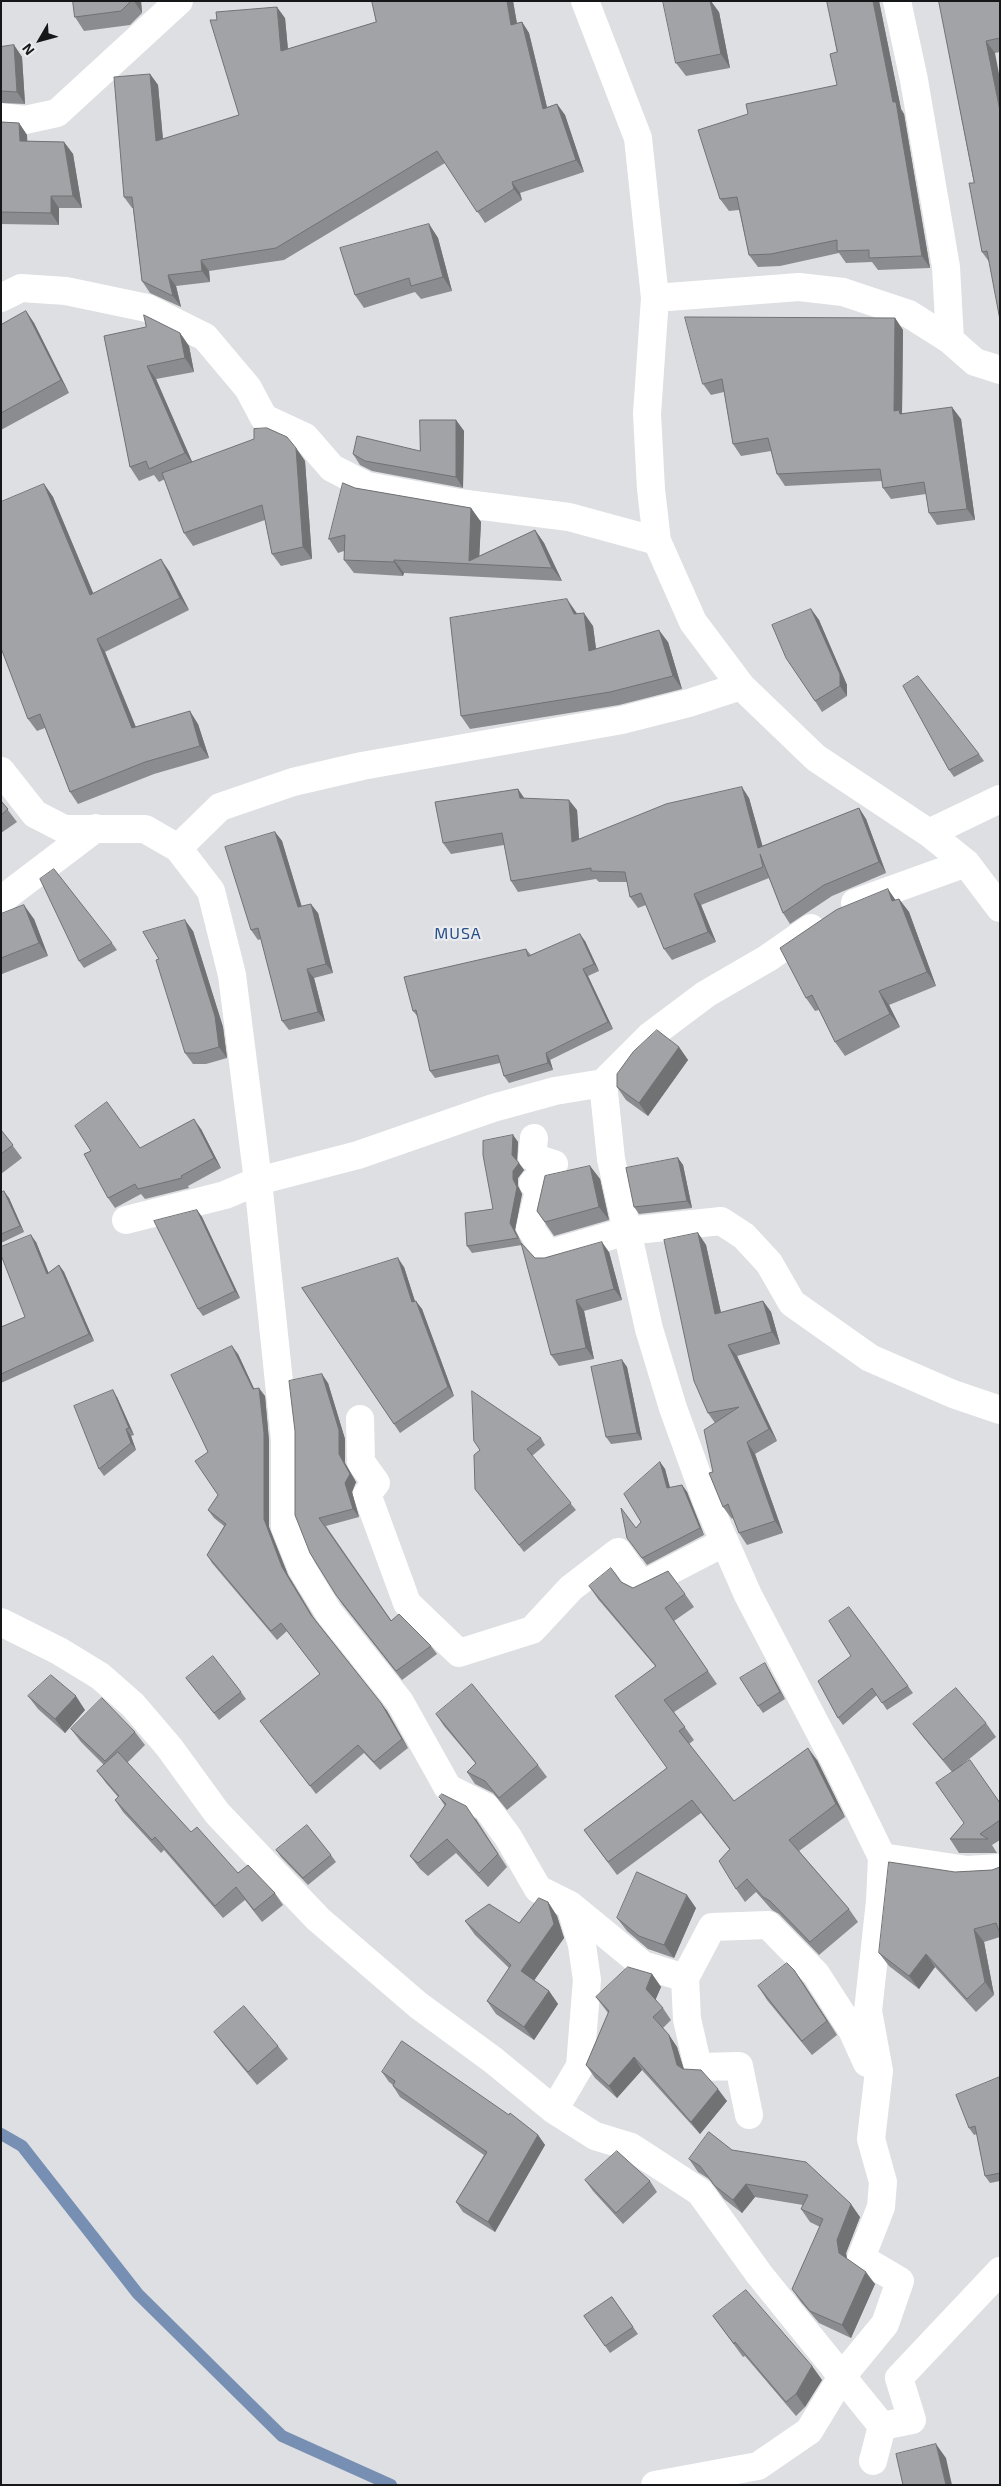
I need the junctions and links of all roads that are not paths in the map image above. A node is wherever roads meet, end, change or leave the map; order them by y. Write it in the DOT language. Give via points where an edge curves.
graph roads {
  1 [pos="179,1"];
  2 [pos="585,1"];
  3 [pos="897,1"];
  4 [pos="1,117"];
  5 [pos="1,298"];
  6 [pos="655,298"];
  7 [pos="950,340"];
  8 [pos="1000,370"];
  9 [pos="657,541"];
  10 [pos="741,686"];
  11 [pos="1,771"];
  12 [pos="1000,799"];
  13 [pos="96,828"];
  14 [pos="929,833"];
  15 [pos="178,848"];
  16 [pos="966,863"];
  17 [pos="1,900"];
  18 [pos="1000,908"];
  19 [pos="603,1083"];
  20 [pos="534,1138"];
  21 [pos="258,1181"];
  22 [pos="126,1220"];
  23 [pos="627,1231"];
  24 [pos="1000,1410"];
  25 [pos="360,1419"];
  26 [pos="725,1542"];
  27 [pos="1,1622"];
  28 [pos="882,1857"];
  29 [pos="1000,1868"];
  30 [pos="570,1905"];
  31 [pos="685,1978"];
  32 [pos="878,2087"];
  33 [pos="554,2110"];
  34 [pos="749,2115"];
  35 [pos="1000,2271"];
  36 [pos="843,2376"];
  37 [pos="882,2426"];
  38 [pos="873,2460"];
  39 [pos="655,2485"];
  1 -- 4 [label="street" via="57,113 25,120"];
  2 -- 6 [label="street" via="638,138"];
  3 -- 7 [label="street" via="946,267"];
  5 -- 9 [label="street" via="21,288 66,291 147,308 205,337 248,388 264,418 306,438 332,468 367,486 459,503 570,517"];
  6 -- 7 [label="street" via="799,287 843,292 910,314"];
  6 -- 9 [label="street" via="647,414"];
  7 -- 8 [label="street" via="976,362"];
  9 -- 10 [label="street" via="693,622"];
  10 -- 14 [label="street" via="816,758"];
  10 -- 15 [label="street" via="622,720 362,766 293,782 220,807"];
  11 -- 13 [label="street" via="35,814 64,829"];
  12 -- 14 [label="street"];
  13 -- 15 [label="street" via="145,829"];
  13 -- 17 [label="street"];
  14 -- 16 [label="street"];
  15 -- 21 [label="street" via="211,891 227,957"];
  16 -- 18 [label="street"];
  16 -- 19 [label="street" via="838,910 768,958 706,994 650,1036"];
  19 -- 21 [label="street" via="555,1091 494,1108 358,1155"];
  19 -- 23 [label="street" via="611,1159"];
  20 -- 23 [label="street" via="532,1157 554,1164 533,1183 539,1190 530,1228 548,1254"];
  21 -- 22 [label="street" via="225,1195"];
  21 -- 30 [label="street" via="285,1440 285,1527 302,1569 329,1613 400,1702 448,1788 486,1807 508,1837 538,1889"];
  23 -- 24 [label="street" via="721,1221 744,1236 769,1263 792,1303 870,1358"];
  23 -- 26 [label="street" via="649,1328 673,1408"];
  25 -- 26 [label="street" via="361,1462 376,1484 366,1494 408,1603 458,1653 532,1630 570,1588 618,1552 642,1585"];
  26 -- 28 [label="street" via="748,1595"];
  27 -- 33 [label="street" via="100,1676 133,1704 217,1813 318,1919 418,2005"];
  28 -- 29 [label="street" via="967,1870"];
  28 -- 32 [label="street" via="868,2011 879,2071"];
  30 -- 31 [label="street" via="643,1965"];
  30 -- 33 [label="street" via="582,1945 587,1990 580,2066"];
  31 -- 32 [label="street" via="712,1927 768,1925 816,1974 852,2030"];
  31 -- 34 [label="street" via="687,2019 698,2067 739,2066"];
  32 -- 36 [label="street" via="871,2139 883,2182 881,2207 861,2258 900,2281 885,2324"];
  33 -- 36 [label="street" via="595,2136 631,2148 700,2192 758,2274"];
  35 -- 37 [label="street" via="900,2378 912,2420"];
  36 -- 37 [label="street"];
  36 -- 39 [label="street" via="809,2431 758,2466"];
  37 -- 38 [label="street"];
}
